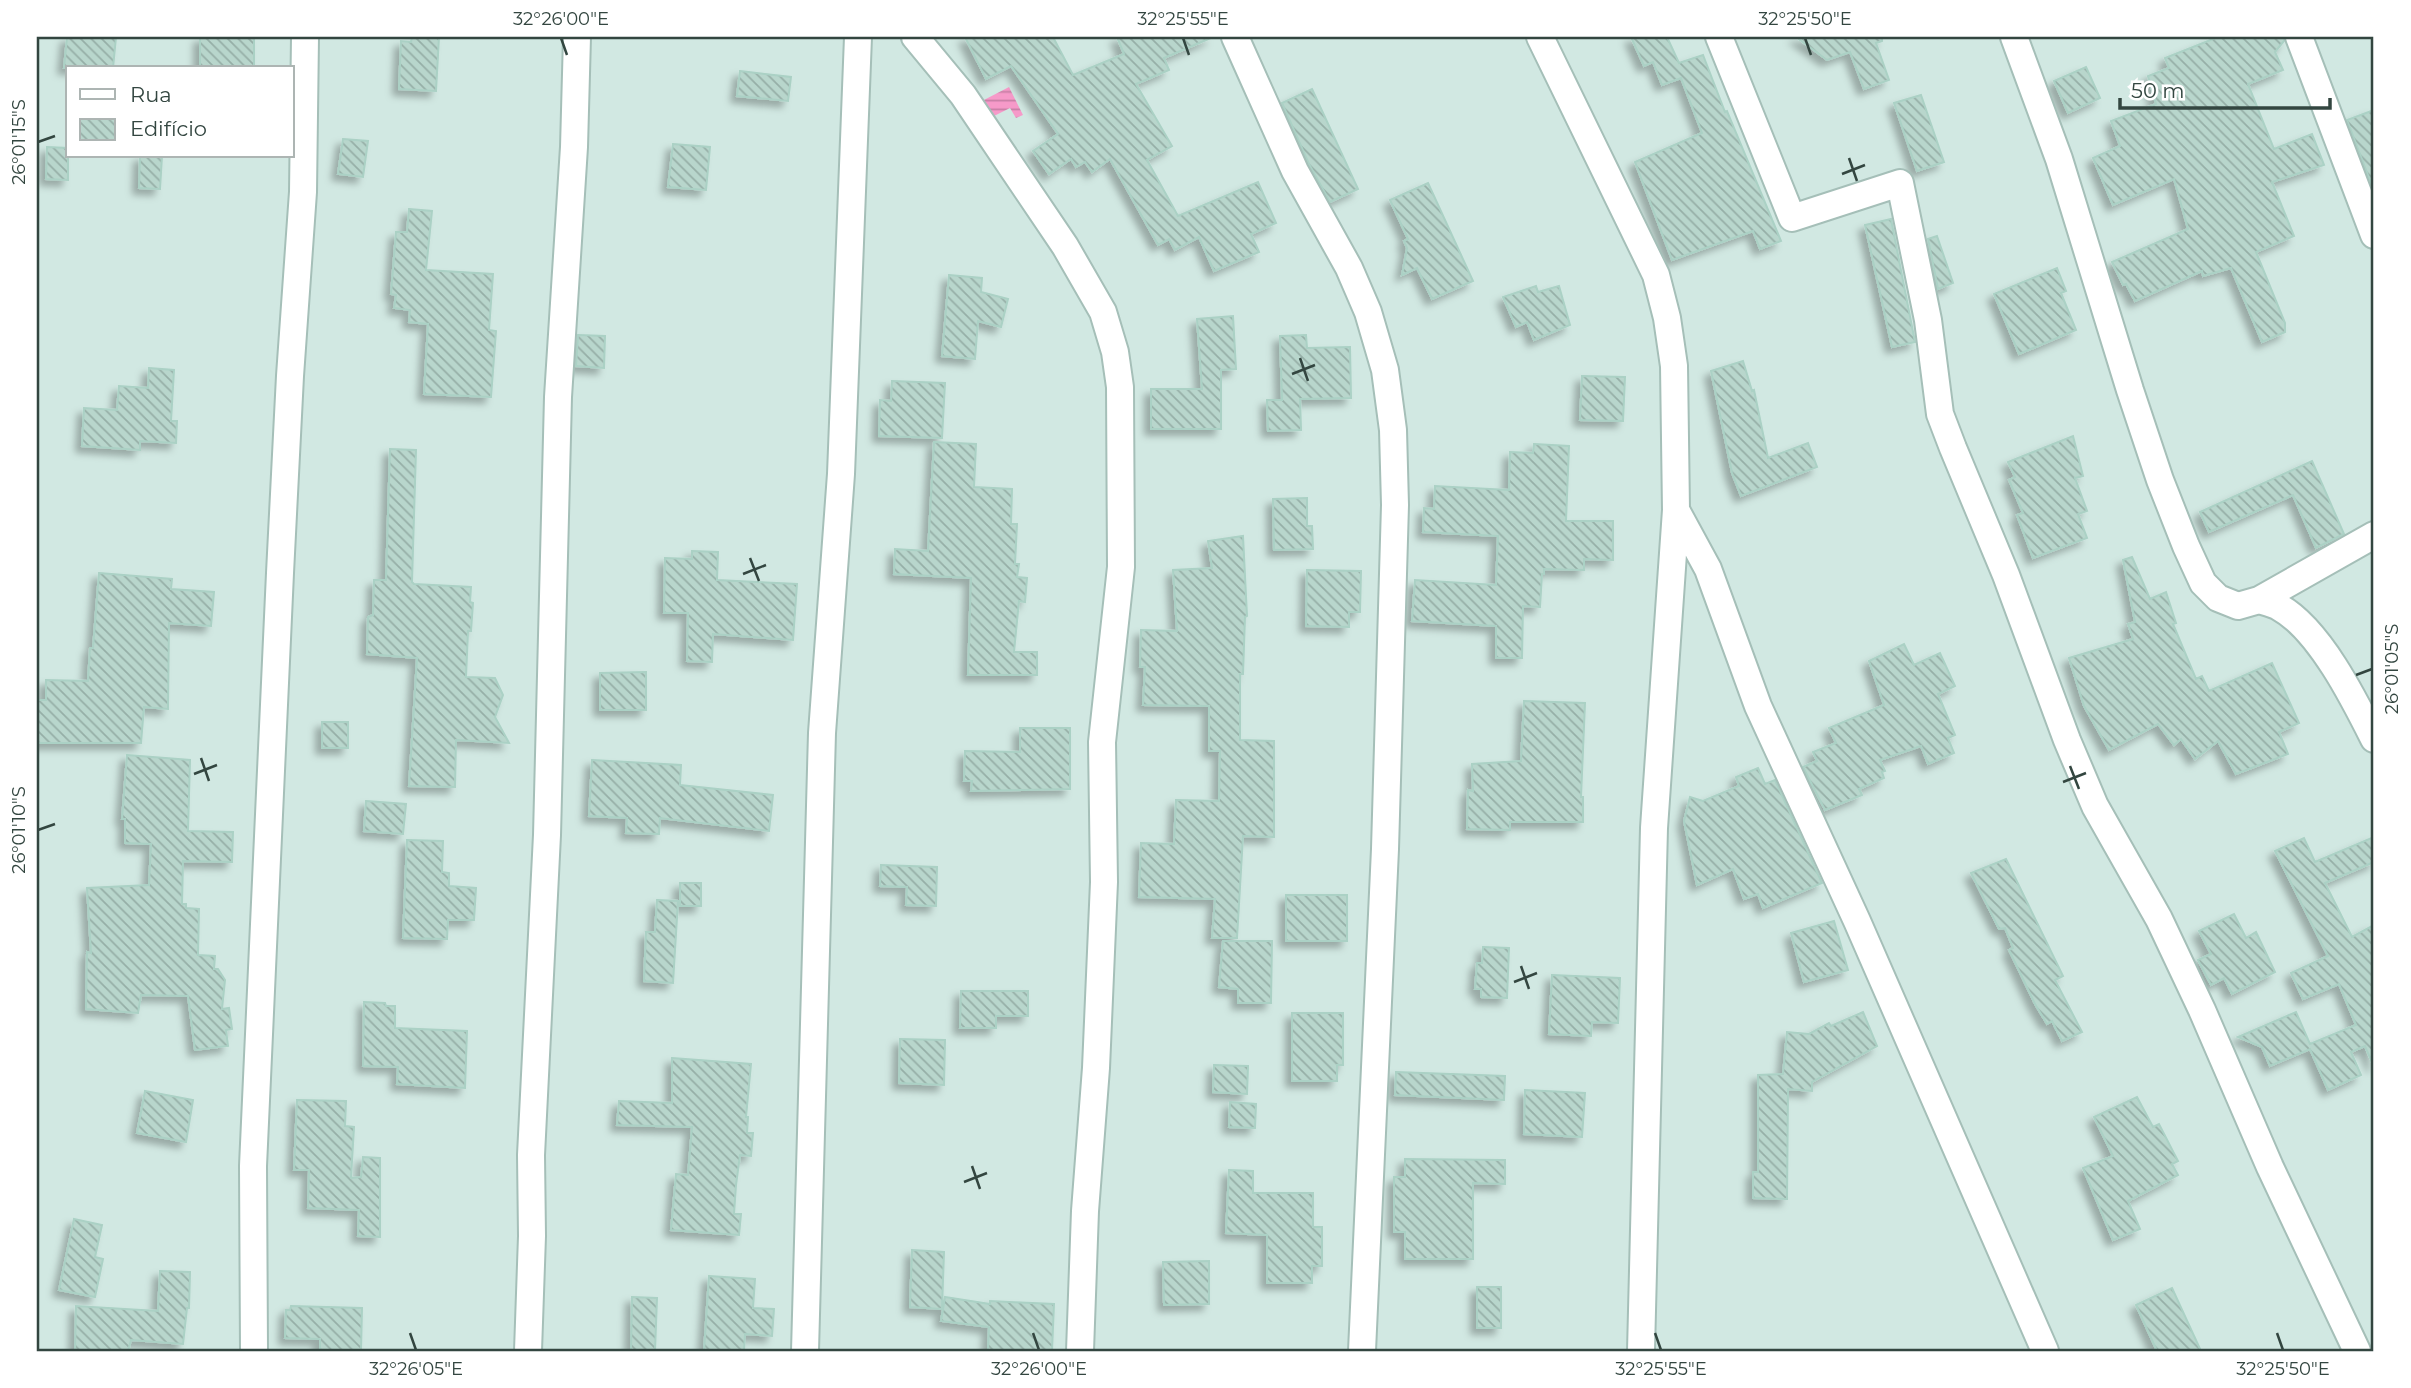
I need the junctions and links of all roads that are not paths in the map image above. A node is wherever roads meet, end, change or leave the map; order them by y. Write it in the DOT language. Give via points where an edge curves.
graph roads {
  1 [pos="305,37"];
  2 [pos="577,37"];
  3 [pos="858,37"];
  4 [pos="915,37"];
  5 [pos="1236,37"];
  6 [pos="1540,37"];
  7 [pos="1719,37"];
  8 [pos="2014,37"];
  9 [pos="2299,37"];
  10 [pos="2374,235"];
  11 [pos="1675,510"];
  12 [pos="2374,535"];
  13 [pos="2259,600"];
  14 [pos="2374,739"];
  15 [pos="254,1351"];
  16 [pos="528,1351"];
  17 [pos="805,1351"];
  18 [pos="1080,1351"];
  19 [pos="1362,1351"];
  20 [pos="1641,1351"];
  21 [pos="2045,1351"];
  22 [pos="2357,1351"];
  1 -- 15 [label="street" via="303,192 284,481 253,1166"];
  2 -- 16 [label="street" via="558,397"];
  3 -- 17 [label="street" via="841,474 822,733"];
  4 -- 18 [label="street" via="963,95 1065,246 1103,312 1120,387 1121,567 1102,742 1104,882"];
  5 -- 19 [label="street" via="1296,171 1368,312 1384,370 1393,430 1385,849"];
  6 -- 11 [label="street" via="1656,275 1674,366"];
  7 -- 22 [label="street" via="1792,218 1900,183 1928,320 1940,414 2067,740 2095,806 2192,988"];
  8 -- 13 [label="street" via="2059,159 2147,442 2186,546 2203,583 2218,598 2238,606"];
  9 -- 10 [label="street"];
  11 -- 20 [label="street" via="1654,828"];
  11 -- 21 [label="street" via="1708,569 1758,706"];
  12 -- 13 [label="street"];
  13 -- 14 [label="street" via="2279,607 2304,626 2322,648"];
}
